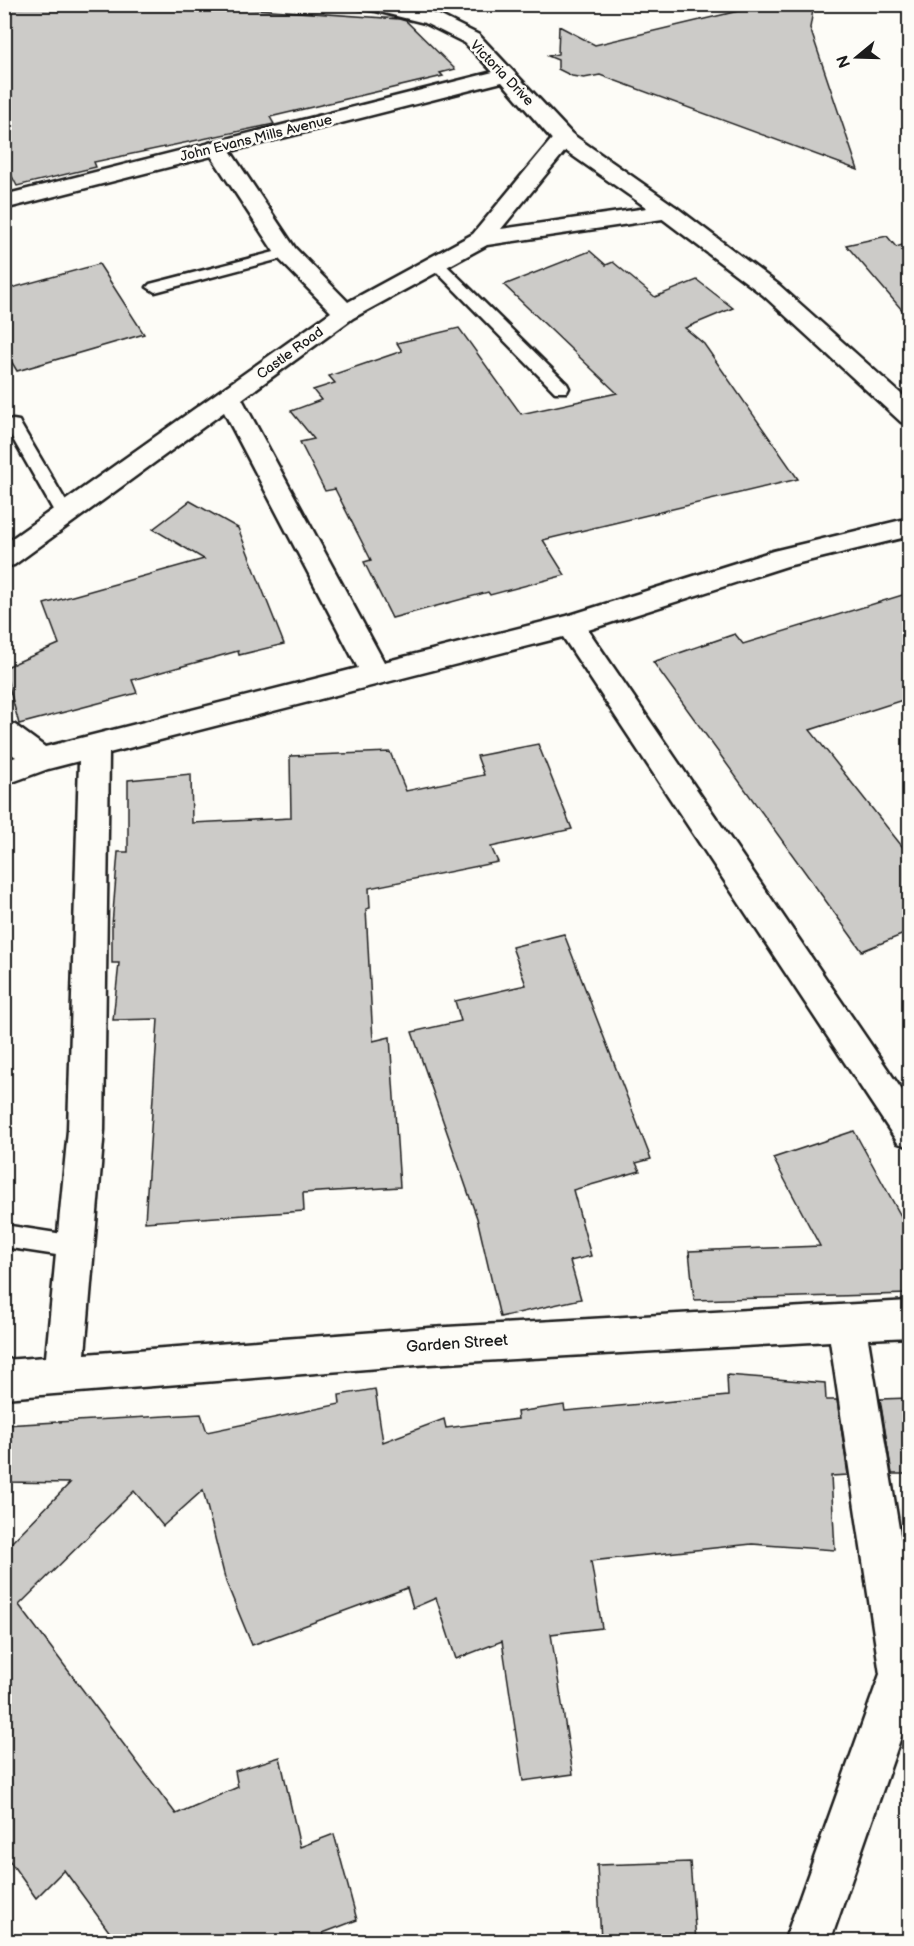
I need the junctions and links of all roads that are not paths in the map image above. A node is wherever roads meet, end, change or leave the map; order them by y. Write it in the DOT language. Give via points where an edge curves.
graph roads {
  1 [pos="361,4"];
  2 [pos="507,75"];
  3 [pos="564,140"];
  4 [pos="217,148"];
  5 [pos="4,202"];
  6 [pos="668,212"];
  7 [pos="481,239"];
  8 [pos="286,253"];
  9 [pos="436,263"];
  10 [pos="155,287"];
  11 [pos="345,313"];
  12 [pos="561,388"];
  13 [pos="229,398"];
  14 [pos="909,416"];
  15 [pos="13,425"];
  16 [pos="65,515"];
  17 [pos="909,527"];
  18 [pos="4,558"];
  19 [pos="570,625"];
  20 [pos="376,675"];
  21 [pos="4,733"];
  22 [pos="94,747"];
  23 [pos="41,759"];
  24 [pos="4,774"];
  25 [pos="909,1132"];
  26 [pos="4,1236"];
  27 [pos="76,1247"];
  28 [pos="909,1318"];
  29 [pos="846,1322"];
  30 [pos="64,1374"];
  31 [pos="4,1379"];
  32 [pos="905,1679"];
  33 [pos="807,1941"];
  1 -- 2 [label="street, Victoria Drive" via="432,19 472,39"];
  2 -- 3 [label="street, Victoria Drive"];
  2 -- 4 [label="street, John Evans Mills Avenue"];
  3 -- 6 [label="street, Victoria Drive"];
  3 -- 7 [label="street, Castle Road"];
  4 -- 5 [label="street, John Evans Mills Avenue"];
  4 -- 8 [label="street"];
  6 -- 7 [label="street"];
  6 -- 14 [label="street, Victoria Drive" via="771,290"];
  7 -- 9 [label="street, Castle Road"];
  8 -- 10 [label="lane"];
  8 -- 11 [label="street"];
  9 -- 11 [label="street, Castle Road"];
  9 -- 12 [label="lane"];
  11 -- 13 [label="street, Castle Road"];
  13 -- 16 [label="street, Castle Road"];
  13 -- 20 [label="street"];
  15 -- 16 [label="lane"];
  16 -- 18 [label="street, Castle Road"];
  17 -- 19 [label="street" via="783,558"];
  19 -- 20 [label="street"];
  19 -- 25 [label="street"];
  20 -- 22 [label="street"];
  21 -- 23 [label="street"];
  22 -- 23 [label="street"];
  22 -- 27 [label="street" via="86,1130"];
  23 -- 24 [label="street"];
  26 -- 27 [label="lane"];
  27 -- 30 [label="street"];
  28 -- 29 [label="street, Garden Street"];
  29 -- 30 [label="street, Garden Street" via="429,1346"];
  29 -- 32 [label="street"];
  30 -- 31 [label="street, Garden Street"];
  32 -- 33 [label="street"];
}
